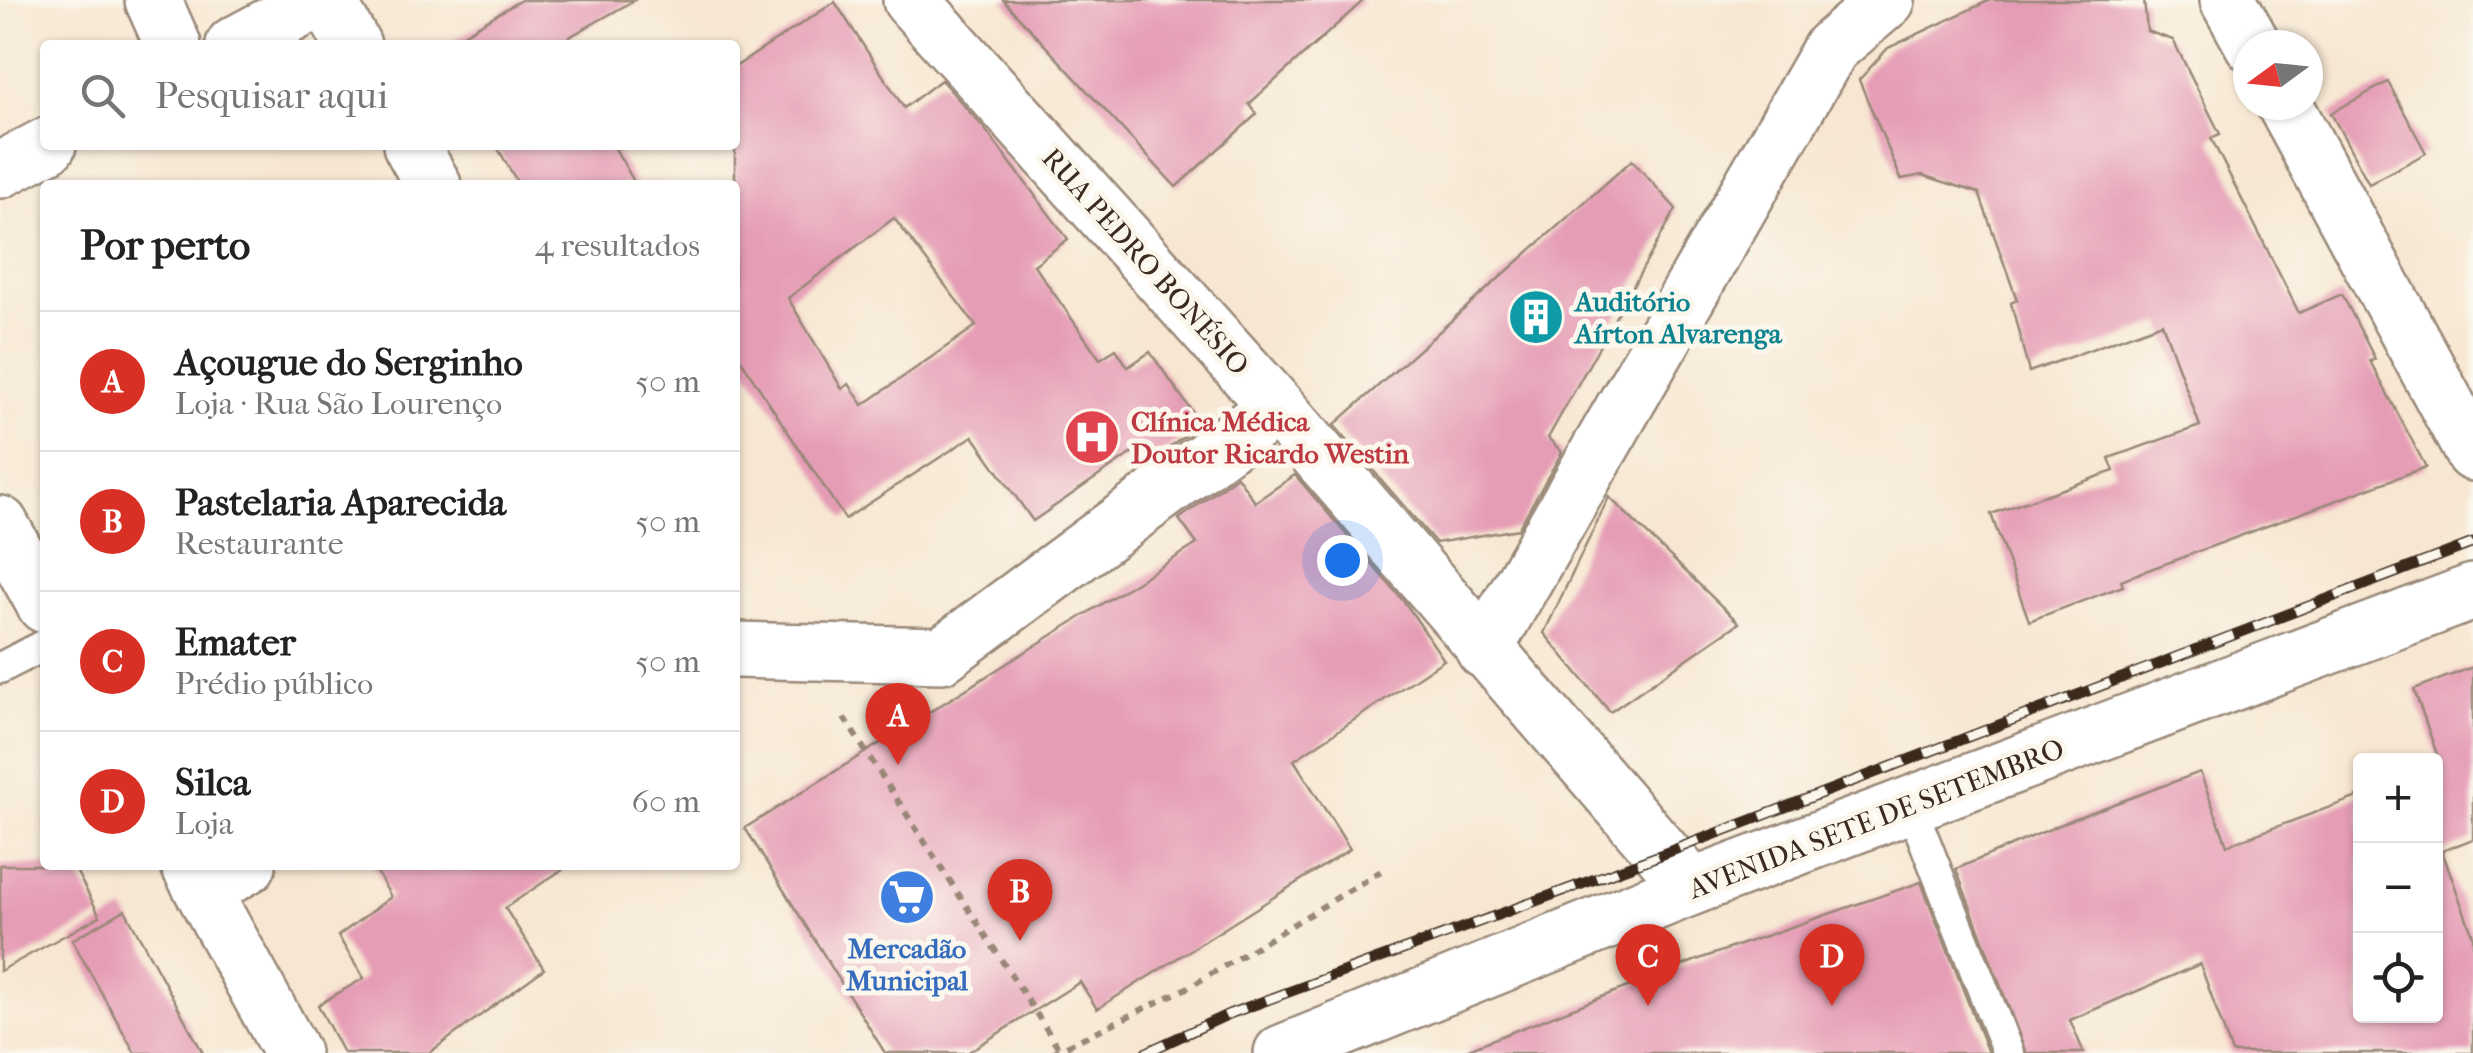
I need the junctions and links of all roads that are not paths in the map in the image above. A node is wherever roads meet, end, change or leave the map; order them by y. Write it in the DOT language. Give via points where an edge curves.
graph roads {
  1 [pos="153,0"];
  2 [pos="318,0"];
  3 [pos="328,0"];
  4 [pos="911,0"];
  5 [pos="1887,0"];
  6 [pos="2228,0"];
  7 [pos="2244,30"];
  8 [pos="172,40"];
  9 [pos="243,40"];
  10 [pos="350,40"];
  11 [pos="2293,120"];
  12 [pos="40,149"];
  13 [pos="413,150"];
  14 [pos="0,170"];
  15 [pos="431,180"];
  16 [pos="1277,407"];
  17 [pos="2473,453"];
  18 [pos="0,524"];
  19 [pos="2473,592"];
  20 [pos="40,596"];
  21 [pos="40,648"];
  22 [pos="740,650"];
  23 [pos="1484,650"];
  24 [pos="0,668"];
  25 [pos="1910,804"];
  26 [pos="213,874"];
  27 [pos="1692,887"];
  28 [pos="292,1053"];
  29 [pos="1282,1053"];
  30 [pos="2008,1053"];
  1 -- 8 [label="street"];
  2 -- 9 [label="street"];
  3 -- 10 [label="street"];
  4 -- 16 [label="street, RUA PEDRO BONÉSIO"];
  5 -- 23 [label="street" via="1831,48"];
  6 -- 7 [label="street"];
  11 -- 17 [label="street"];
  12 -- 14 [label="street"];
  13 -- 15 [label="street"];
  16 -- 22 [label="street" via="942,655"];
  16 -- 23 [label="street, RUA PEDRO BONÉSIO"];
  18 -- 20 [label="street"];
  19 -- 25 [label="street, AVENIDA SETE DE SETEMBRO"];
  21 -- 24 [label="lane"];
  23 -- 27 [label="street, RUA PEDRO BONÉSIO"];
  25 -- 27 [label="street, AVENIDA SETE DE SETEMBRO"];
  25 -- 30 [label="lane"];
  26 -- 28 [label="street"];
  27 -- 29 [label="street, AVENIDA SETE DE SETEMBRO"];
}
